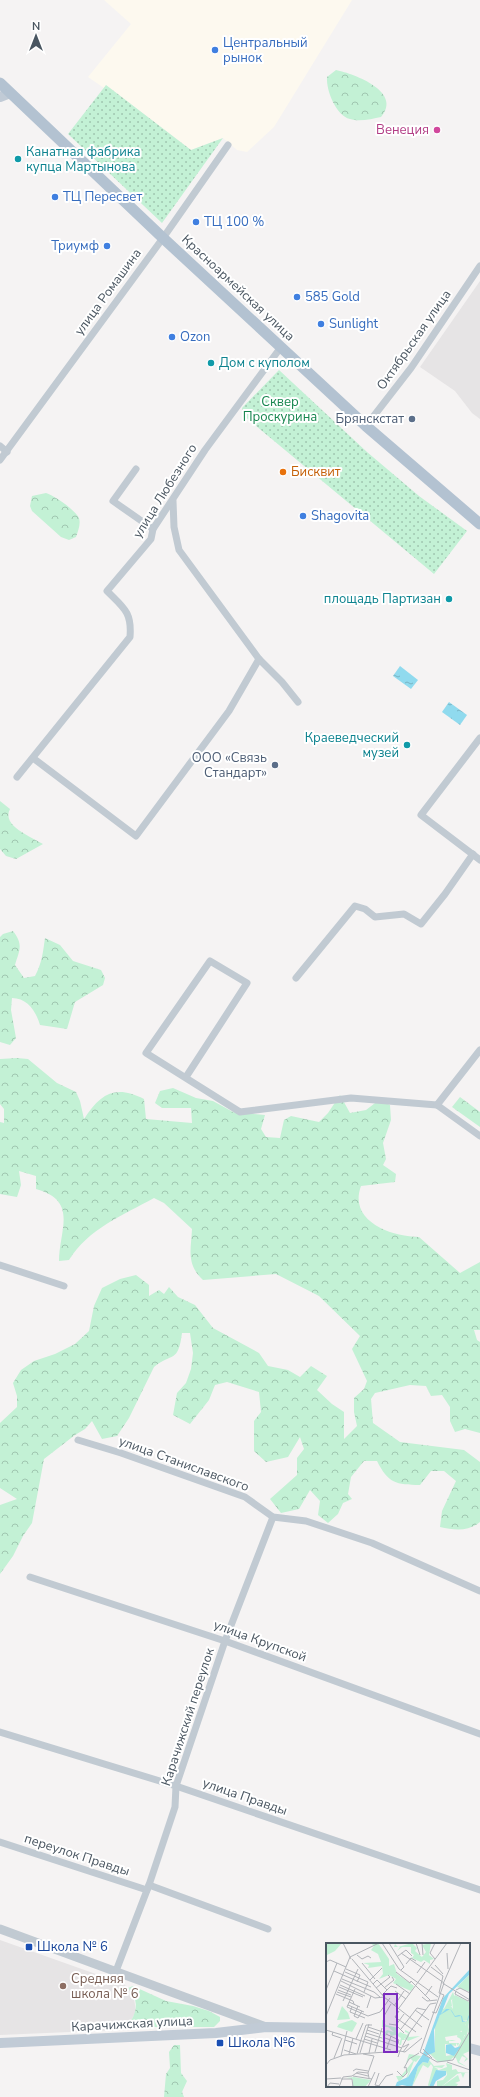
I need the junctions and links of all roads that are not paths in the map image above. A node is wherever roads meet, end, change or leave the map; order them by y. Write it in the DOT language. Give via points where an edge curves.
graph roads {
  1 [pos="0,83"];
  2 [pos="5,95"];
  3 [pos="228,145"];
  4 [pos="163,238"];
  5 [pos="480,266"];
  6 [pos="281,347"];
  7 [pos="366,426"];
  8 [pos="0,446"];
  9 [pos="7,452"];
  10 [pos="0,460"];
  11 [pos="136,468"];
  12 [pos="172,501"];
  13 [pos="480,524"];
  14 [pos="153,529"];
  15 [pos="259,659"];
  16 [pos="298,702"];
  17 [pos="480,738"];
  18 [pos="33,758"];
  19 [pos="17,777"];
  20 [pos="473,854"];
  21 [pos="480,860"];
  22 [pos="296,978"];
  23 [pos="480,1050"];
  24 [pos="186,1077"];
  25 [pos="437,1105"];
  26 [pos="480,1136"];
  27 [pos="0,1265"];
  28 [pos="64,1286"];
  29 [pos="78,1440"];
  30 [pos="272,1517"];
  31 [pos="30,1576"];
  32 [pos="480,1591"];
  33 [pos="225,1641"];
  34 [pos="0,1732"];
  35 [pos="480,1734"];
  36 [pos="176,1786"];
  37 [pos="0,1842"];
  38 [pos="148,1888"];
  39 [pos="480,1890"];
  40 [pos="0,1929"];
  41 [pos="268,1929"];
  42 [pos="116,1971"];
  43 [pos="266,2027"];
  44 [pos="326,2028"];
  45 [pos="0,2043"];
  46 [pos="470,2048"];
  47 [pos="480,2050"];
  1 -- 2 [label="main road, Красноармейская улица"];
  2 -- 4 [label="main road, Красноармейская улица"];
  3 -- 4 [label="street, улица Ромашина"];
  4 -- 6 [label="main road, Красноармейская улица"];
  4 -- 9 [label="street, улица Ромашина"];
  5 -- 7 [label="street, Октябрьская улица" via="411,368"];
  6 -- 7 [label="main road, Красноармейская улица"];
  6 -- 12 [label="street, улица Любезного" via="209,444"];
  7 -- 13 [label="main road, Красноармейская улица"];
  8 -- 9 [label="street"];
  9 -- 10 [label="street, улица Ромашина"];
  11 -- 14 [label="street" via="113,500"];
  12 -- 14 [label="street, улица Любезного"];
  12 -- 15 [label="street" via="179,550"];
  14 -- 18 [label="street, улица Любезного" via="151,539 107,592 128,612 131,623 130,637"];
  15 -- 16 [label="street"];
  15 -- 18 [label="street" via="229,711 136,836"];
  17 -- 20 [label="street" via="421,815"];
  18 -- 19 [label="street, улица Любезного"];
  20 -- 21 [label="street"];
  20 -- 22 [label="street" via="421,924 404,914 375,917 365,909 355,906"];
  23 -- 25 [label="street"];
  24 -- 24 [label="street" via="146,1053 210,961 247,983"];
  24 -- 25 [label="street" via="240,1112 351,1098"];
  25 -- 26 [label="street"];
  27 -- 28 [label="street"];
  29 -- 30 [label="street, улица Станиславского" via="121,1452 245,1497"];
  30 -- 32 [label="street, улица Станиславского" via="306,1521 372,1543"];
  30 -- 33 [label="street, Карачижский переулок"];
  31 -- 33 [label="street, улица Крупской"];
  33 -- 35 [label="street, улица Крупской"];
  33 -- 36 [label="street, Карачижский переулок"];
  34 -- 36 [label="street, улица Правды"];
  36 -- 38 [label="street, Карачижский переулок" via="174,1807"];
  36 -- 39 [label="street, улица Правды"];
  37 -- 38 [label="street, переулок Правды"];
  38 -- 41 [label="street, переулок Правды"];
  38 -- 42 [label="street, Карачижский переулок"];
  40 -- 42 [label="street"];
  42 -- 43 [label="street"];
  43 -- 44 [label="main road, Карачижская улица"];
  43 -- 45 [label="main road, Карачижская улица" via="216,2033"];
  46 -- 47 [label="main road"];
}
